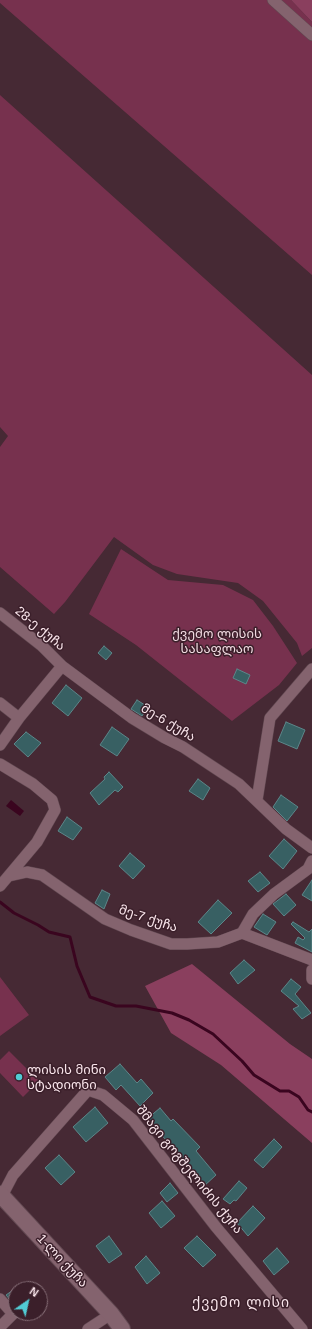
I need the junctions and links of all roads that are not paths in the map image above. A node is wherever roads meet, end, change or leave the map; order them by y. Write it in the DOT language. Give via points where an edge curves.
graph roads {
  1 [pos="273,0"];
  2 [pos="312,36"];
  3 [pos="0,614"];
  4 [pos="62,666"];
  5 [pos="312,669"];
  6 [pos="0,703"];
  7 [pos="19,718"];
  8 [pos="0,745"];
  9 [pos="0,764"];
  10 [pos="257,800"];
  11 [pos="312,848"];
  12 [pos="312,861"];
  13 [pos="9,876"];
  14 [pos="0,886"];
  15 [pos="242,933"];
  16 [pos="312,960"];
  17 [pos="312,970"];
  18 [pos="312,979"];
  19 [pos="1,1195"];
  20 [pos="0,1299"];
  21 [pos="111,1314"];
  22 [pos="0,1328"];
  23 [pos="88,1329"];
  24 [pos="122,1329"];
  25 [pos="302,1329"];
  1 -- 2 [label="street"];
  3 -- 4 [label="street, 28-ე ქუჩა" via="42,646"];
  4 -- 7 [label="street"];
  4 -- 10 [label="street, მე-6 ქუჩა" via="132,718 183,747 239,784"];
  5 -- 10 [label="street" via="270,718"];
  6 -- 7 [label="street"];
  7 -- 8 [label="street"];
  9 -- 13 [label="street" via="33,784 52,800 55,810 37,842"];
  10 -- 11 [label="street, მე-6 ქუჩა" via="286,829"];
  12 -- 15 [label="street" via="308,869 274,894 253,914"];
  13 -- 14 [label="street"];
  13 -- 15 [label="street, მე-7 ქუჩა" via="28,872 42,875 105,919 171,944 218,942"];
  15 -- 16 [label="street"];
  17 -- 18 [label="street"];
  19 -- 21 [label="main road, 1-ლი ქუჩა"];
  19 -- 25 [label="street, შმაგი გოგშელიძის ქუჩა" via="13,1175 88,1090 103,1095 133,1120 216,1227"];
  20 -- 22 [label="street" via="14,1314"];
  21 -- 23 [label="street"];
  21 -- 24 [label="main road, 1-ლი ქუჩა"];
}
